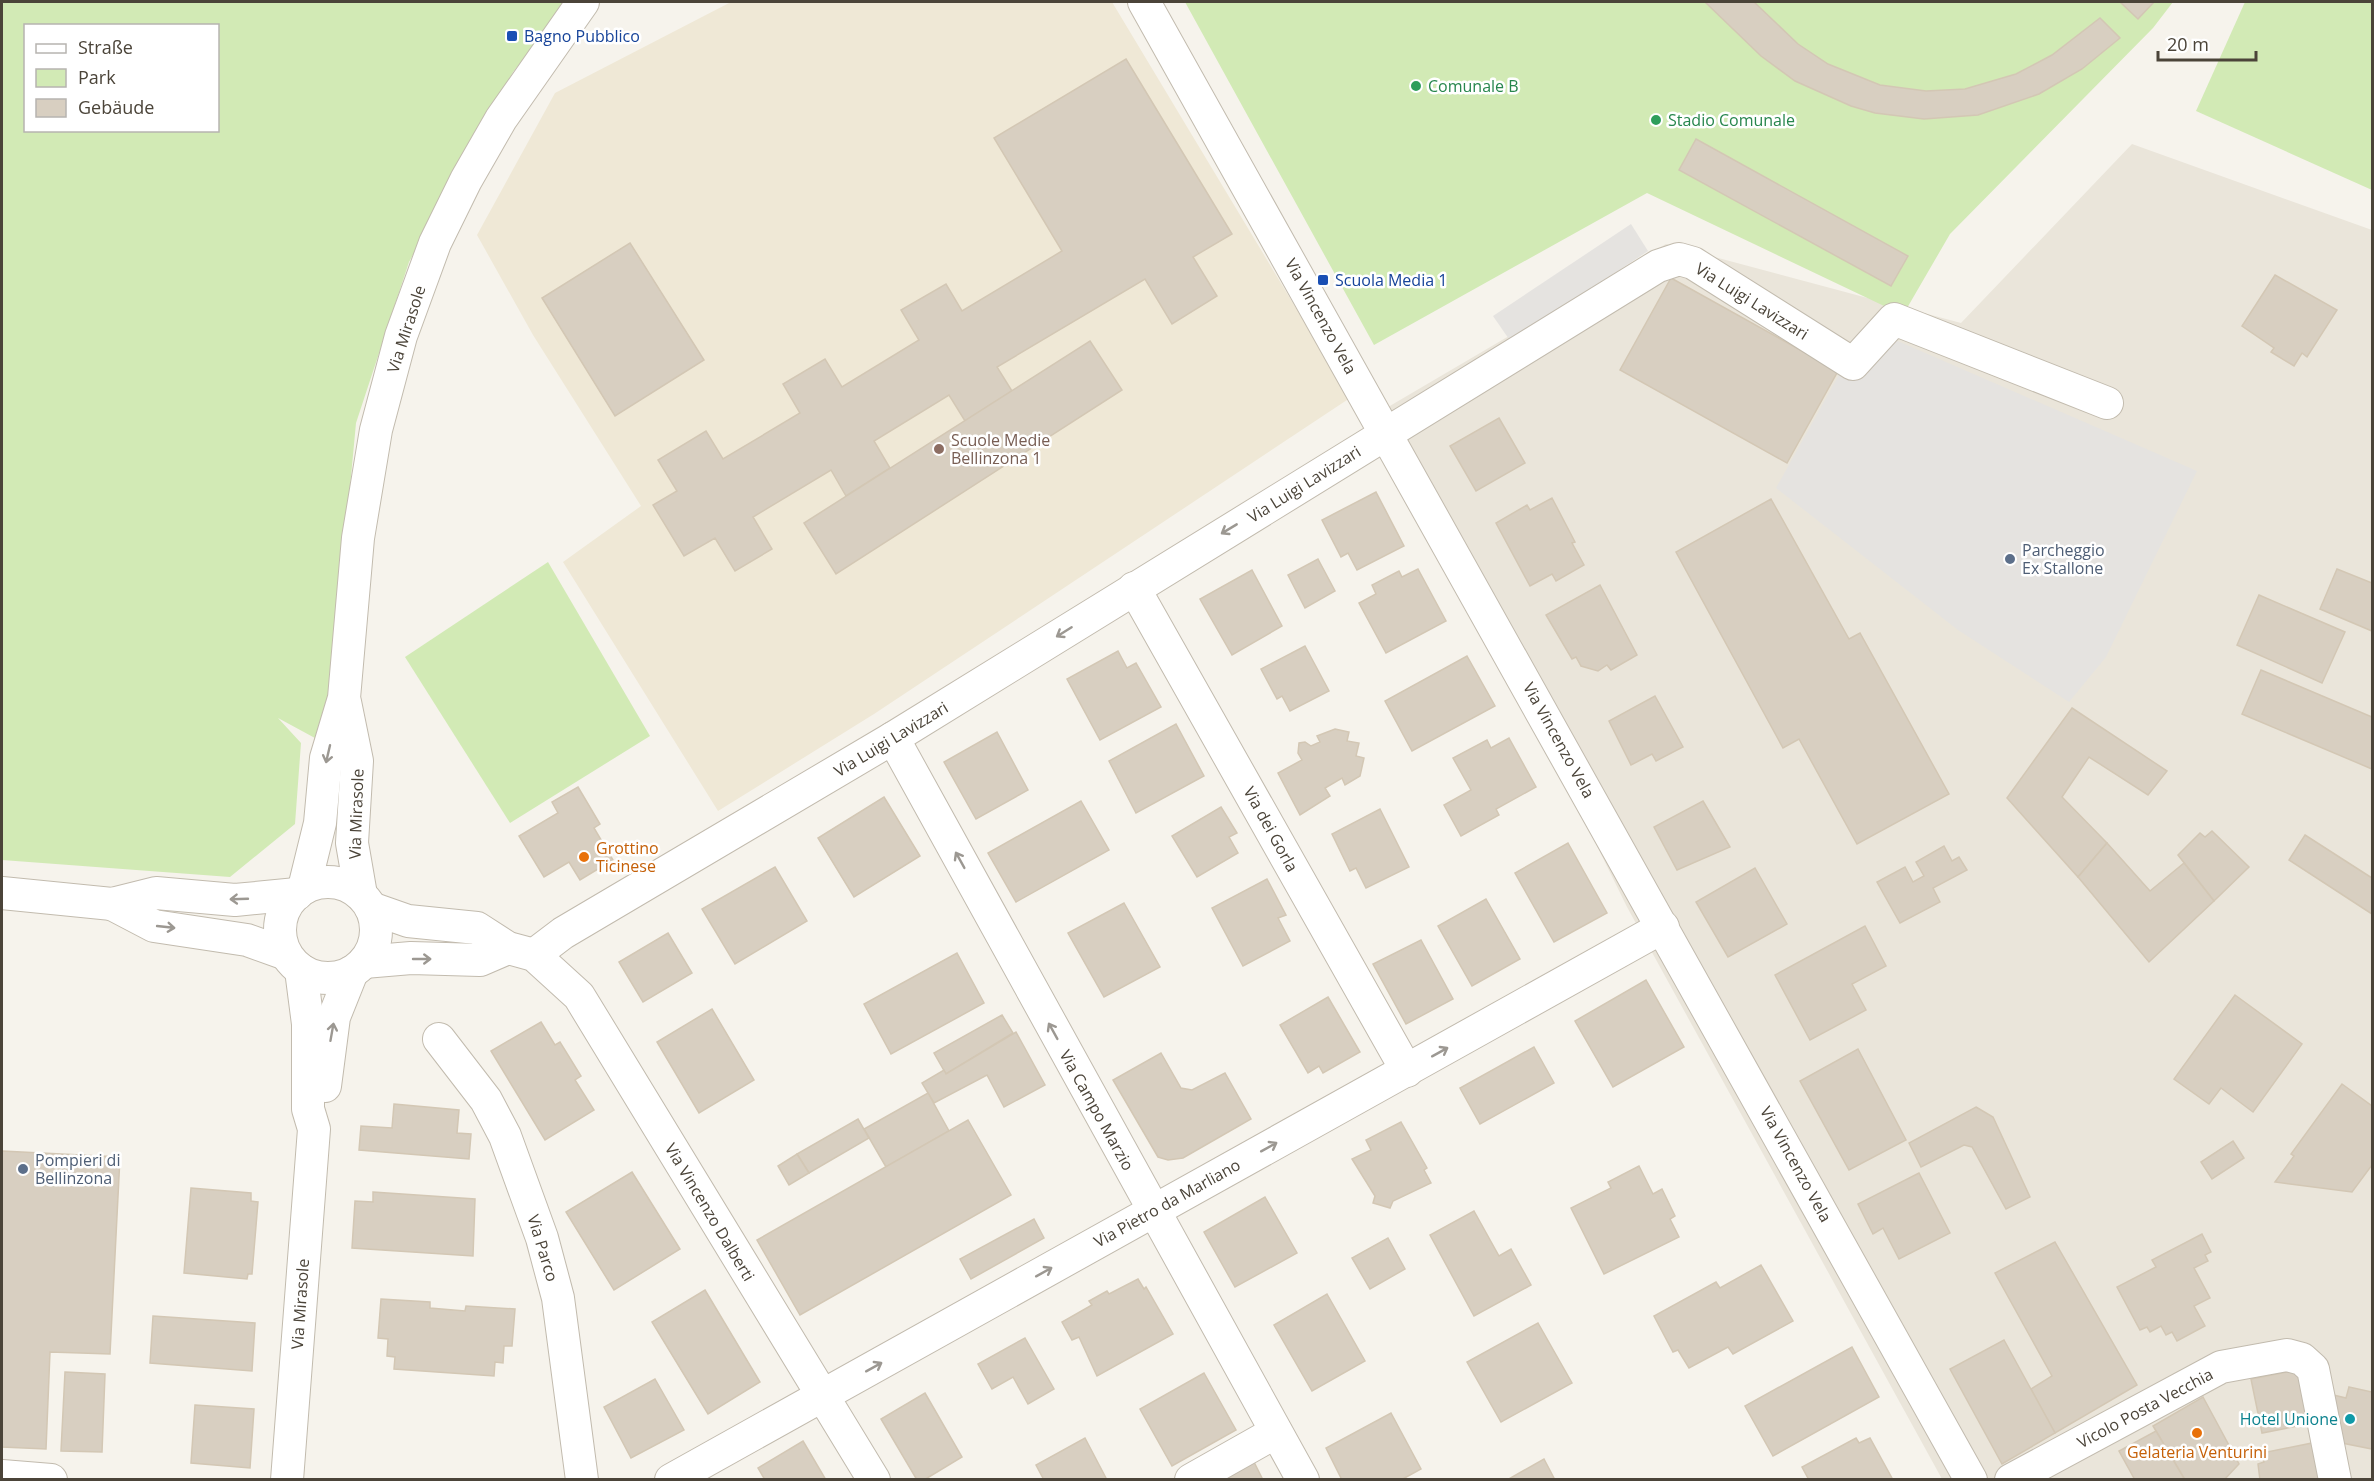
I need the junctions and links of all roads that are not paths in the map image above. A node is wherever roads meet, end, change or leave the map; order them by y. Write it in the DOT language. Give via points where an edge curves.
graph roads {
  1 [pos="582,2"];
  2 [pos="1144,2"];
  3 [pos="2107,403"];
  4 [pos="1387,433"];
  5 [pos="1134,588"];
  6 [pos="344,698"];
  7 [pos="893,738"];
  8 [pos="301,891"];
  9 [pos="2,893"];
  10 [pos="366,901"];
  11 [pos="112,904"];
  12 [pos="1663,927"];
  13 [pos="521,951"];
  14 [pos="293,962"];
  15 [pos="358,967"];
  16 [pos="440,1038"];
  17 [pos="1407,1071"];
  18 [pos="314,1129"];
  19 [pos="1152,1211"];
  20 [pos="823,1396"];
  21 [pos="1276,1432"];
  22 [pos="2,1476"];
  23 [pos="51,1479"];
  24 [pos="287,1479"];
  25 [pos="582,1479"];
  26 [pos="671,1479"];
  27 [pos="874,1479"];
  28 [pos="1191,1479"];
  29 [pos="1303,1479"];
  30 [pos="1971,1479"];
  31 [pos="2011,1479"];
  32 [pos="2335,1479"];
  1 -- 6 [label="street, Via Mirasole" via="501,119 466,180 435,243 401,336 376,430 358,538"];
  2 -- 4 [label="street, Via Vincenzo Vela"];
  3 -- 4 [label="street, Via Luigi Lavizzari" via="1894,319 1854,364 1693,263 1678,259 1658,266"];
  4 -- 5 [label="street, Via Luigi Lavizzari, one-way"];
  4 -- 12 [label="street, Via Vincenzo Vela"];
  5 -- 7 [label="street, Via Luigi Lavizzari, one-way"];
  5 -- 17 [label="street, Via dei Gorla"];
  6 -- 8 [label="street, Via Mirasole, one-way" via="326,758 320,823"];
  6 -- 10 [label="street, Via Mirasole" via="357,761 352,843"];
  7 -- 13 [label="street, Via Luigi Lavizzari" via="574,926"];
  19 -- 7 [label="street, Via Campo Marzio, one-way"];
  8 -- 10 [label="street" via="334,882 348,886"];
  8 -- 11 [label="street, one-way" via="235,900 156,893"];
  8 -- 14 [label="street" via="288,903 281,922 281,942"];
  9 -- 11 [label="street"];
  10 -- 13 [label="street" via="408,921 477,928"];
  10 -- 15 [label="street" via="376,936"];
  11 -- 14 [label="street, one-way" via="154,926 247,940"];
  17 -- 12 [label="street, Via Pietro da Marliano, one-way"];
  12 -- 30 [label="street, Via Vincenzo Vela"];
  15 -- 13 [label="street, Via Luigi Lavizzari, one-way" via="411,958 480,960"];
  13 -- 20 [label="street, Via Vincenzo Dalberti" via="579,996"];
  14 -- 15 [label="street" via="326,978"];
  14 -- 18 [label="street, Via Mirasole" via="308,1024 308,1109"];
  18 -- 15 [label="street, Via Mirasole, one-way" via="323,1112 334,1017"];
  16 -- 25 [label="street, Via Parco" via="486,1100 505,1136 542,1238 558,1298"];
  19 -- 17 [label="street, Via Pietro da Marliano, one-way"];
  18 -- 24 [label="street, Via Mirasole"];
  20 -- 19 [label="street, Via Pietro da Marliano, one-way"];
  19 -- 21 [label="street, Via Campo Marzio"];
  20 -- 26 [label="street, Via Pietro da Marliano"];
  20 -- 27 [label="street, Via Vincenzo Dalberti"];
  21 -- 28 [label="street"];
  21 -- 29 [label="street, Via Campo Marzio"];
  22 -- 23 [label="street"];
  31 -- 32 [label="street, Vicolo Posta Vecchia" via="2222,1367 2287,1355 2302,1359 2313,1369"];
}
